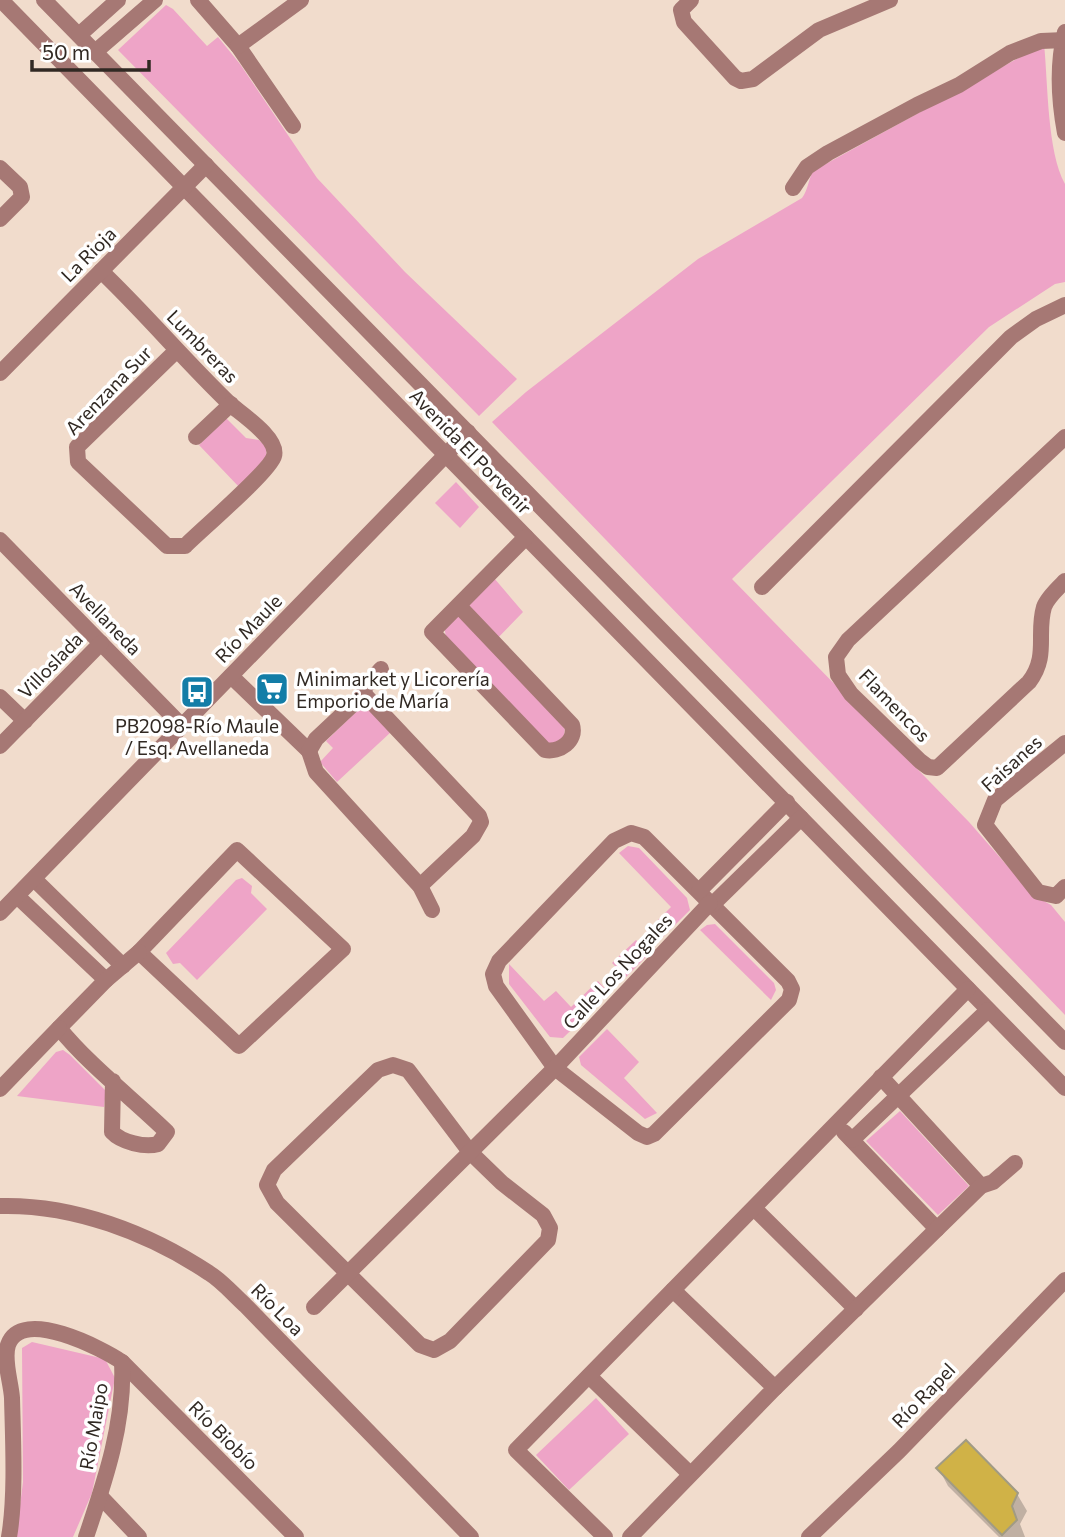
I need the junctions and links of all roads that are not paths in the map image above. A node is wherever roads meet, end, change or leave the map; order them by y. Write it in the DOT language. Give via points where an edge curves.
graph roads {
  1 [pos="1,0"];
  2 [pos="44,0"];
  3 [pos="118,0"];
  4 [pos="155,0"];
  5 [pos="198,0"];
  6 [pos="301,0"];
  7 [pos="691,0"];
  8 [pos="890,0"];
  9 [pos="135,6"];
  10 [pos="79,36"];
  11 [pos="1064,38"];
  12 [pos="238,46"];
  13 [pos="95,52"];
  14 [pos="293,126"];
  15 [pos="1065,133"];
  16 [pos="206,166"];
  17 [pos="0,168"];
  18 [pos="184,187"];
  19 [pos="793,188"];
  20 [pos="0,219"];
  21 [pos="101,271"];
  22 [pos="1065,305"];
  23 [pos="177,350"];
  24 [pos="0,373"];
  25 [pos="231,404"];
  26 [pos="468,432"];
  27 [pos="1065,437"];
  28 [pos="196,438"];
  29 [pos="446,456"];
  30 [pos="526,537"];
  31 [pos="185,546"];
  32 [pos="2,547"];
  33 [pos="1065,581"];
  34 [pos="762,587"];
  35 [pos="459,606"];
  36 [pos="101,643"];
  37 [pos="381,669"];
  38 [pos="230,676"];
  39 [pos="364,694"];
  40 [pos="0,697"];
  41 [pos="25,721"];
  42 [pos="182,726"];
  43 [pos="1065,743"];
  44 [pos="0,746"];
  45 [pos="309,751"];
  46 [pos="786,802"];
  47 [pos="801,818"];
  48 [pos="34,879"];
  49 [pos="420,886"];
  50 [pos="1065,887"];
  51 [pos="17,896"];
  52 [pos="707,900"];
  53 [pos="934,909"];
  54 [pos="432,910"];
  55 [pos="0,913"];
  56 [pos="912,931"];
  57 [pos="139,952"];
  58 [pos="123,966"];
  59 [pos="106,980"];
  60 [pos="968,989"];
  61 [pos="988,1010"];
  62 [pos="59,1028"];
  63 [pos="1065,1042"];
  64 [pos="555,1068"];
  65 [pos="881,1077"];
  66 [pos="113,1081"];
  67 [pos="1065,1088"];
  68 [pos="0,1089"];
  69 [pos="898,1096"];
  70 [pos="836,1123"];
  71 [pos="852,1140"];
  72 [pos="470,1152"];
  73 [pos="1014,1163"];
  74 [pos="981,1186"];
  75 [pos="0,1206"];
  76 [pos="754,1208"];
  77 [pos="936,1229"];
  78 [pos="347,1275"];
  79 [pos="1065,1280"];
  80 [pos="673,1290"];
  81 [pos="314,1307"];
  82 [pos="856,1309"];
  83 [pos="122,1362"];
  84 [pos="589,1376"];
  85 [pos="5,1384"];
  86 [pos="775,1388"];
  87 [pos="6,1402"];
  88 [pos="690,1474"];
  89 [pos="100,1496"];
  90 [pos="9,1537"];
  91 [pos="86,1537"];
  92 [pos="139,1537"];
  93 [pos="296,1537"];
  94 [pos="471,1537"];
  95 [pos="605,1537"];
  96 [pos="631,1537"];
  97 [pos="809,1537"];
  1 -- 18 [label="street, Avenida El Porvenir"];
  2 -- 10 [label="street, Avenida El Porvenir"];
  3 -- 10 [label="street"];
  4 -- 9 [label="street"];
  5 -- 12 [label="street"];
  6 -- 12 [label="street"];
  7 -- 8 [label="street" via="681,10 684,22 735,78 746,82 819,30"];
  9 -- 13 [label="street"];
  10 -- 13 [label="street, Avenida El Porvenir"];
  11 -- 15 [label="street" via="1060,90"];
  11 -- 19 [label="street" via="1026,46 878,125 807,167"];
  12 -- 14 [label="street"];
  13 -- 16 [label="street, Avenida El Porvenir"];
  16 -- 18 [label="street, La Rioja"];
  16 -- 26 [label="street, Avenida El Porvenir"];
  17 -- 20 [label="street" via="20,187 22,197"];
  18 -- 21 [label="street, La Rioja"];
  18 -- 29 [label="street, Avenida El Porvenir"];
  21 -- 23 [label="street, Lumbreras"];
  21 -- 24 [label="street, La Rioja"];
  22 -- 34 [label="street" via="1010,337"];
  23 -- 25 [label="street, Lumbreras"];
  23 -- 31 [label="street, Arenzana Sur" via="77,447 78,462 167,546"];
  25 -- 28 [label="street"];
  25 -- 31 [label="street, Lumbreras" via="271,440 274,458"];
  26 -- 29 [label="street, Río Maule"];
  26 -- 53 [label="street, Avenida El Porvenir"];
  27 -- 33 [label="street, Flamencos" via="848,640 836,657 838,675 850,694 920,761 937,768 1038,671 1044,606"];
  29 -- 30 [label="street, Avenida El Porvenir"];
  29 -- 38 [label="street, Río Maule"];
  30 -- 35 [label="street"];
  30 -- 46 [label="street, Avenida El Porvenir"];
  32 -- 36 [label="street, Avellaneda"];
  35 -- 35 [label="street" via="432,632 545,750 560,749 572,738 572,725"];
  36 -- 41 [label="street, Villoslada"];
  36 -- 42 [label="street, Avellaneda"];
  37 -- 39 [label="street"];
  38 -- 42 [label="street, Río Maule"];
  38 -- 45 [label="street"];
  39 -- 45 [label="street"];
  39 -- 49 [label="street" via="480,816 473,836"];
  40 -- 41 [label="street"];
  41 -- 44 [label="street, Villoslada"];
  42 -- 48 [label="street, Río Maule"];
  43 -- 50 [label="street, Faisanes" via="995,800 985,825 1038,892 1056,896"];
  45 -- 49 [label="street" via="316,772"];
  46 -- 47 [label="street, Avenida El Porvenir"];
  46 -- 52 [label="street, Calle Los Nogales"];
  47 -- 52 [label="street, Calle Los Nogales"];
  47 -- 56 [label="street, Avenida El Porvenir"];
  48 -- 51 [label="street, Río Maule"];
  48 -- 58 [label="street"];
  49 -- 54 [label="street"];
  51 -- 55 [label="street, Río Maule"];
  51 -- 59 [label="street"];
  52 -- 64 [label="street, Calle Los Nogales"];
  52 -- 64 [label="street" via="644,837 624,834 499,961 492,974 496,986"];
  52 -- 64 [label="street" via="788,981 792,989 789,1000 647,1137"];
  53 -- 56 [label="street"];
  53 -- 63 [label="street, Avenida El Porvenir"];
  56 -- 60 [label="street, Avenida El Porvenir"];
  57 -- 57 [label="street" via="237,850 343,949 239,1046"];
  57 -- 58 [label="street"];
  58 -- 59 [label="street"];
  59 -- 62 [label="street"];
  60 -- 61 [label="street, Avenida El Porvenir"];
  60 -- 65 [label="street"];
  61 -- 67 [label="street, Avenida El Porvenir"];
  61 -- 69 [label="street"];
  62 -- 66 [label="street"];
  62 -- 68 [label="street"];
  64 -- 72 [label="street, Calle Los Nogales"];
  65 -- 69 [label="street"];
  65 -- 70 [label="street"];
  69 -- 71 [label="street"];
  69 -- 74 [label="street"];
  70 -- 71 [label="street"];
  70 -- 76 [label="street"];
  71 -- 77 [label="street"];
  72 -- 78 [label="street, Calle Los Nogales"];
  72 -- 78 [label="street" via="543,1215 550,1228 548,1240 450,1341 435,1350 420,1345"];
  72 -- 78 [label="street" via="408,1070 393,1065 378,1070 274,1170 267,1185 277,1203"];
  73 -- 74 [label="street" via="993,1182"];
  74 -- 77 [label="street"];
  75 -- 94 [label="street, Río Loa" via="67,1213 114,1226 163,1246 210,1274 245,1304"];
  76 -- 80 [label="street"];
  76 -- 82 [label="street"];
  77 -- 82 [label="street"];
  78 -- 81 [label="street, Calle Los Nogales"];
  79 -- 97 [label="street, Río Rapel"];
  80 -- 84 [label="street"];
  80 -- 86 [label="street"];
  82 -- 86 [label="street"];
  83 -- 85 [label="street, Río Maipo" via="103,1349 26,1329 8,1344"];
  83 -- 89 [label="street, Río Maipo" via="124,1392"];
  83 -- 93 [label="street, Río Biobío"];
  84 -- 88 [label="street"];
  84 -- 95 [label="street" via="516,1450"];
  85 -- 87 [label="street, Río Maipo"];
  86 -- 88 [label="street"];
  87 -- 90 [label="street, Río Maipo" via="12,1503"];
  88 -- 96 [label="street"];
  89 -- 91 [label="street, Río Maipo"];
  89 -- 92 [label="street"];
}
